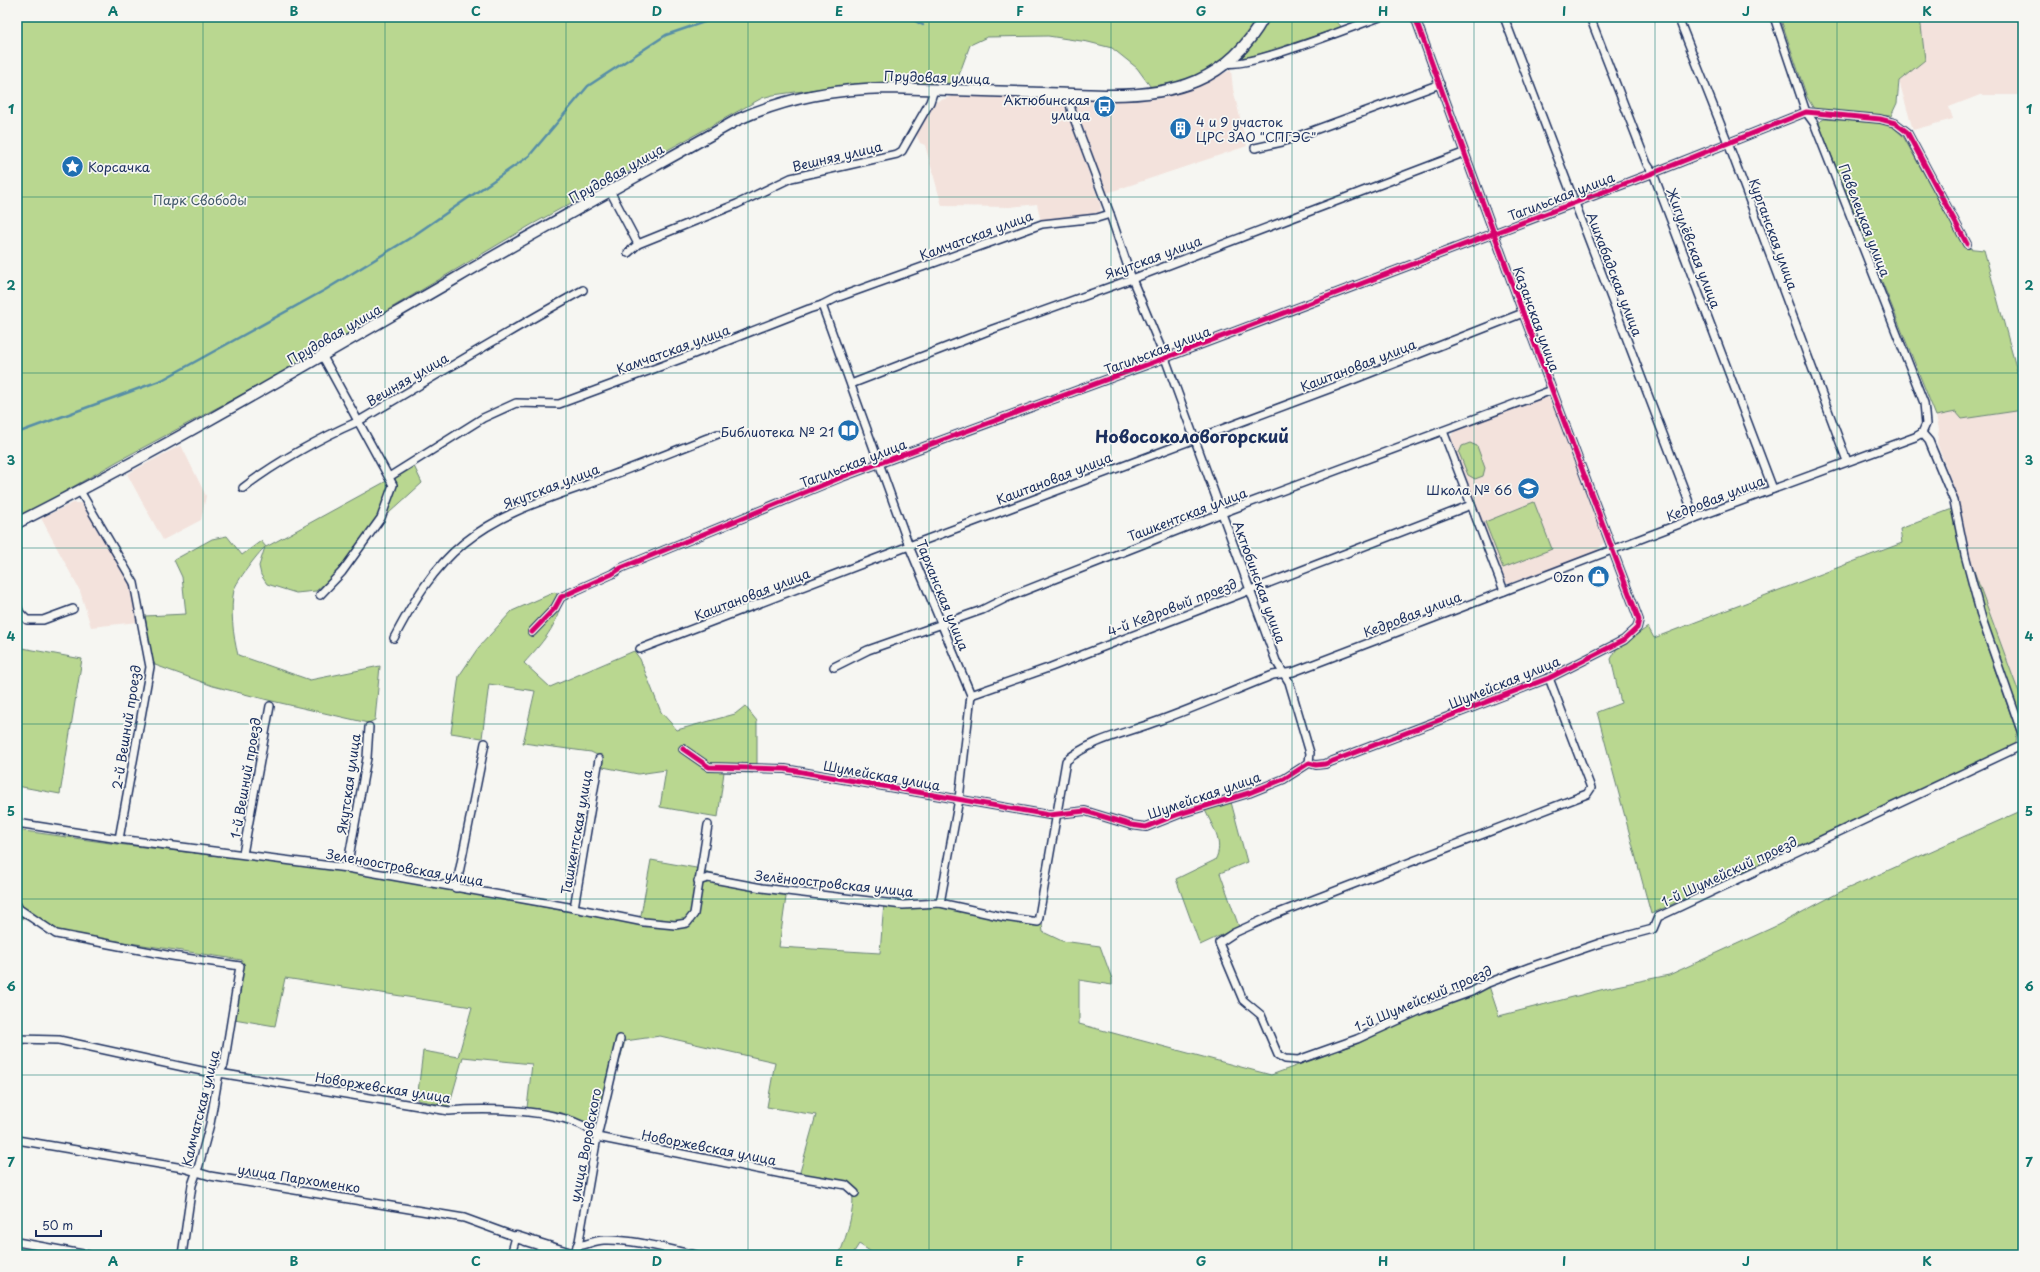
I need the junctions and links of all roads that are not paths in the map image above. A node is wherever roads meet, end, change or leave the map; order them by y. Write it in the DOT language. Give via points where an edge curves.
graph roads {
  1 [pos="1264,17"];
  2 [pos="1380,17"];
  3 [pos="1415,17"];
  4 [pos="1504,17"];
  5 [pos="1590,17"];
  6 [pos="1678,17"];
  7 [pos="1774,17"];
  8 [pos="1226,63"];
  9 [pos="1440,84"];
  10 [pos="934,90"];
  11 [pos="1068,94"];
  12 [pos="1806,112"];
  13 [pos="1728,144"];
  14 [pos="1254,148"];
  15 [pos="1463,153"];
  16 [pos="1652,173"];
  17 [pos="610,191"];
  18 [pos="1575,203"];
  19 [pos="1110,214"];
  20 [pos="1494,234"];
  21 [pos="638,244"];
  22 [pos="1967,244"];
  23 [pos="628,253"];
  24 [pos="1132,279"];
  25 [pos="583,290"];
  26 [pos="822,305"];
  27 [pos="1523,314"];
  28 [pos="322,355"];
  29 [pos="1166,358"];
  30 [pos="850,384"];
  31 [pos="1552,390"];
  32 [pos="357,422"];
  33 [pos="1443,431"];
  34 [pos="1922,432"];
  35 [pos="718,434"];
  36 [pos="1195,438"];
  37 [pos="1847,461"];
  38 [pos="881,464"];
  39 [pos="389,477"];
  40 [pos="243,488"];
  41 [pos="1772,489"];
  42 [pos="80,491"];
  43 [pos="1470,504"];
  44 [pos="1222,513"];
  45 [pos="1695,518"];
  46 [pos="17,523"];
  47 [pos="909,546"];
  48 [pos="1613,550"];
  49 [pos="1250,589"];
  50 [pos="1504,591"];
  51 [pos="320,594"];
  52 [pos="17,606"];
  53 [pos="74,609"];
  54 [pos="941,624"];
  55 [pos="1637,628"];
  56 [pos="532,632"];
  57 [pos="394,638"];
  58 [pos="640,649"];
  59 [pos="834,667"];
  60 [pos="1284,674"];
  61 [pos="1549,678"];
  62 [pos="971,695"];
  63 [pos="270,706"];
  64 [pos="369,727"];
  65 [pos="2023,736"];
  66 [pos="485,743"];
  67 [pos="2023,745"];
  68 [pos="683,749"];
  69 [pos="599,759"];
  70 [pos="1309,763"];
  71 [pos="959,799"];
  72 [pos="1057,814"];
  73 [pos="17,823"];
  74 [pos="708,825"];
  75 [pos="119,839"];
  76 [pos="243,854"];
  77 [pos="347,868"];
  78 [pos="698,880"];
  79 [pos="456,888"];
  80 [pos="940,904"];
  81 [pos="17,905"];
  82 [pos="574,908"];
  83 [pos="1038,922"];
  84 [pos="17,1039"];
  85 [pos="620,1039"];
  86 [pos="1286,1059"];
  87 [pos="219,1073"];
  88 [pos="597,1137"];
  89 [pos="17,1140"];
  90 [pos="196,1173"];
  91 [pos="855,1193"];
  92 [pos="516,1237"];
  93 [pos="17,1242"];
  94 [pos="575,1252"];
  95 [pos="88,1255"];
  96 [pos="182,1255"];
  97 [pos="511,1255"];
  98 [pos="696,1255"];
  1 -- 8 [label="main road, Прудовая улица" via="1240,52"];
  2 -- 8 [label="street" via="1239,64"];
  3 -- 9 [label="street, Казанская улица"];
  4 -- 18 [label="street, Ашхабадская улица"];
  5 -- 16 [label="street, Жигулёвская улица"];
  6 -- 13 [label="street, Курганская улица"];
  7 -- 12 [label="street, Павелецкая улица"];
  8 -- 11 [label="main road, Прудовая улица" via="1190,84 1162,92 1133,96"];
  9 -- 14 [label="street" via="1282,142"];
  9 -- 15 [label="street, Казанская улица"];
  10 -- 11 [label="main road, Прудовая улица"];
  10 -- 17 [label="main road, Прудовая улица" via="854,89 806,96 768,106 739,119"];
  10 -- 21 [label="street, Вешняя улица" via="930,102 902,151 897,154 791,178 736,204"];
  11 -- 19 [label="street, Актюбинская улица" via="1072,113"];
  12 -- 13 [label="street, Тагильская улица"];
  12 -- 22 [label="street" via="1880,119 1895,123 1907,132"];
  12 -- 34 [label="street, Павелецкая улица" via="1814,123 1924,403 1926,424"];
  13 -- 16 [label="street, Тагильская улица"];
  13 -- 37 [label="street, Курганская улица"];
  15 -- 20 [label="street, Казанская улица"];
  15 -- 24 [label="street, Якутская улица"];
  16 -- 18 [label="street, Тагильская улица"];
  16 -- 41 [label="street, Жигулёвская улица"];
  17 -- 21 [label="street"];
  17 -- 28 [label="main road, Прудовая улица"];
  18 -- 20 [label="street, Тагильская улица"];
  18 -- 45 [label="street, Ашхабадская улица"];
  19 -- 24 [label="street, Актюбинская улица"];
  19 -- 26 [label="street, Камчатская улица" via="1097,218 1042,224"];
  20 -- 27 [label="street, Казанская улица"];
  20 -- 29 [label="street, Тагильская улица"];
  21 -- 23 [label="street, Вешняя улица"];
  24 -- 29 [label="street, Актюбинская улица"];
  24 -- 30 [label="street, Якутская улица"];
  25 -- 32 [label="street, Вешняя улица"];
  26 -- 30 [label="street, Тарханская улица"];
  26 -- 39 [label="street, Камчатская улица" via="559,404 516,403 483,418"];
  27 -- 31 [label="street, Казанская улица"];
  27 -- 36 [label="street, Каштановая улица"];
  28 -- 32 [label="street"];
  28 -- 42 [label="main road, Прудовая улица"];
  29 -- 36 [label="street, Актюбинская улица"];
  29 -- 38 [label="street, Тагильская улица"];
  30 -- 38 [label="street, Тарханская улица"];
  31 -- 33 [label="street, Ташкентская улица"];
  31 -- 48 [label="street, Казанская улица" via="1607,540"];
  32 -- 39 [label="street"];
  32 -- 40 [label="street, Вешняя улица" via="258,476"];
  33 -- 43 [label="street"];
  33 -- 44 [label="street, Ташкентская улица"];
  34 -- 37 [label="street, Кедровая улица" via="1915,437"];
  34 -- 65 [label="street" via="1929,441 1954,501 1982,619"];
  35 -- 57 [label="street, Якутская улица" via="540,500 493,522 463,544 435,572 418,594"];
  36 -- 44 [label="street, Актюбинская улица"];
  36 -- 47 [label="street, Каштановая улица"];
  37 -- 41 [label="street, Кедровая улица"];
  38 -- 47 [label="street, Тарханская улица"];
  38 -- 56 [label="street, Тагильская улица" via="830,482 621,568 561,596 555,608"];
  39 -- 51 [label="street" via="393,485 381,518 342,572"];
  41 -- 45 [label="street, Кедровая улица"];
  42 -- 46 [label="main road, Прудовая улица"];
  42 -- 75 [label="street, 2-й Вешний проезд" via="134,583 150,667"];
  43 -- 49 [label="street, 4-й Кедровый проезд"];
  43 -- 50 [label="street"];
  44 -- 49 [label="street, Актюбинская улица"];
  44 -- 54 [label="street, Ташкентская улица" via="1006,598 982,610"];
  45 -- 48 [label="street, Кедровая улица"];
  47 -- 54 [label="street, Тарханская улица"];
  47 -- 58 [label="street, Каштановая улица"];
  48 -- 50 [label="street, Кедровая улица"];
  48 -- 55 [label="street, Казанская улица" via="1639,620"];
  49 -- 60 [label="street, Актюбинская улица" via="1276,661"];
  49 -- 62 [label="street, 4-й Кедровый проезд" via="1051,667"];
  50 -- 60 [label="street, Кедровая улица"];
  52 -- 53 [label="street" via="27,620 43,620"];
  54 -- 59 [label="street, Ташкентская улица" via="868,650"];
  54 -- 62 [label="street, Тарханская улица"];
  55 -- 61 [label="street, Шумейская улица" via="1624,640"];
  60 -- 70 [label="street, Актюбинская улица" via="1289,682 1310,753"];
  60 -- 72 [label="street, Кедровая улица" via="1273,675 1158,721 1089,745 1077,752 1066,761"];
  61 -- 70 [label="street, Шумейская улица" via="1325,764"];
  61 -- 86 [label="street, Шумейская улица" via="1591,788 1587,794 1276,914 1234,933 1219,943 1243,1000 1261,1015 1278,1055"];
  62 -- 71 [label="street, Тарханская улица"];
  63 -- 76 [label="street, 1-й Вешний проезд"];
  64 -- 77 [label="street, Якутская улица" via="367,758"];
  66 -- 79 [label="street"];
  67 -- 86 [label="street, 1-й Шумейский проезд" via="1658,917 1653,929 1600,943 1530,967 1421,1010 1357,1039 1298,1060"];
  68 -- 71 [label="street, Шумейская улица" via="709,767 785,769"];
  69 -- 82 [label="street, Ташкентская улица"];
  70 -- 72 [label="street, Шумейская улица" via="1284,779 1249,793 1179,814 1146,827 1085,811"];
  71 -- 72 [label="street, Шумейская улица" via="1049,815"];
  71 -- 80 [label="street, Тарханская улица"];
  72 -- 83 [label="street, Кедровая улица"];
  73 -- 75 [label="street, Зеленоостровская улица"];
  74 -- 78 [label="street, Зеленоостровская улица"];
  75 -- 76 [label="street, Зеленоостровская улица"];
  76 -- 77 [label="street, Зеленоостровская улица"];
  77 -- 79 [label="street, Зеленоостровская улица"];
  78 -- 80 [label="street, Зелёноостровская улица" via="708,878 762,888 903,905"];
  78 -- 82 [label="street, Зеленоостровская улица" via="694,914 687,923 675,925 644,922"];
  79 -- 82 [label="street, Зеленоостровская улица"];
  80 -- 83 [label="street, Зелёноостровская улица"];
  81 -- 87 [label="street, Камчатская улица" via="19,909 56,934 240,966 224,1065"];
  84 -- 87 [label="street, Новоржевская улица" via="58,1040"];
  85 -- 88 [label="street, улица Воровского"];
  87 -- 88 [label="street, Новоржевская улица" via="449,1111 481,1109 563,1118 591,1129"];
  87 -- 90 [label="street, Камчатская улица" via="210,1124"];
  88 -- 91 [label="street, Новоржевская улица" via="846,1185"];
  88 -- 94 [label="street, улица Воровского"];
  89 -- 90 [label="street, улица Пархоменко" via="183,1168"];
  90 -- 92 [label="street, улица Пархоменко" via="464,1218"];
  90 -- 96 [label="street, Камчатская улица"];
  92 -- 94 [label="main road, улица Пархоменко"];
  92 -- 97 [label="street"];
  93 -- 95 [label="street"];
  94 -- 98 [label="street, улица Пархоменко" via="602,1240 617,1240"];
}
